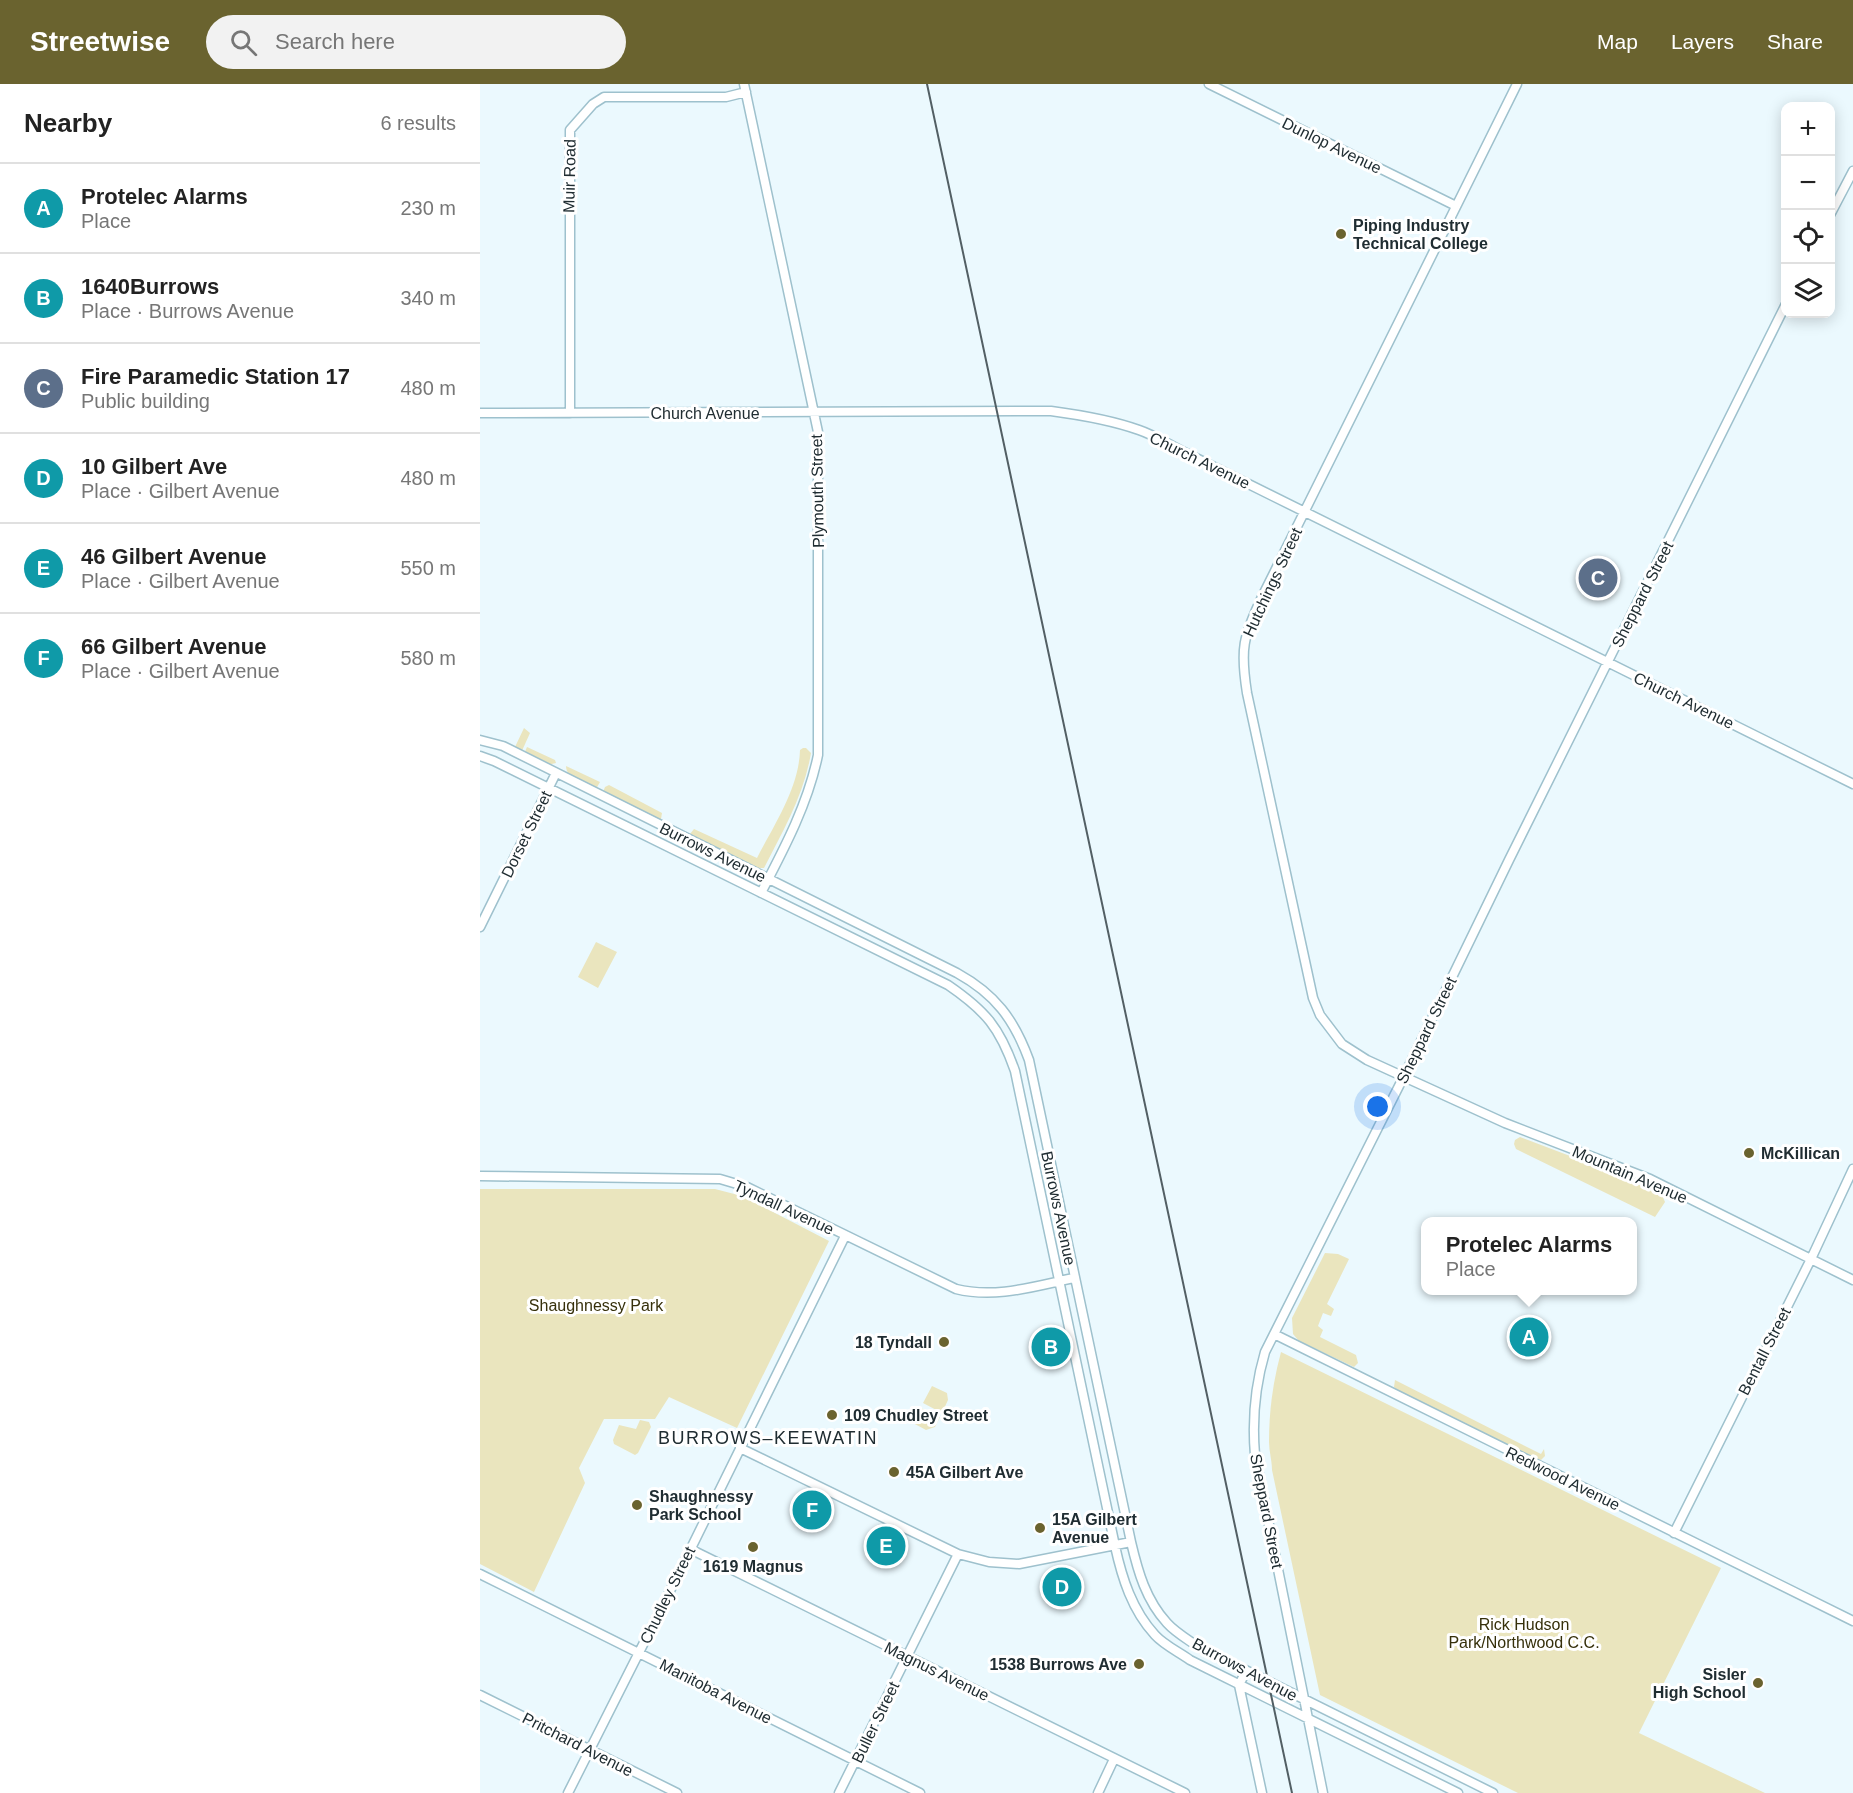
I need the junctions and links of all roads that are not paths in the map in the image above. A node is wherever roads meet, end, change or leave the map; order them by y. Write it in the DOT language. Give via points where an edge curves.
graph roads {
  1 [pos="1209,84"];
  2 [pos="1517,84"];
  3 [pos="745,88"];
  4 [pos="1853,171"];
  5 [pos="1456,206"];
  6 [pos="1833,210"];
  7 [pos="1781,312"];
  8 [pos="814,412"];
  9 [pos="480,413"];
  10 [pos="570,413"];
  11 [pos="1304,512"];
  12 [pos="1608,662"];
  13 [pos="480,740"];
  14 [pos="480,756"];
  15 [pos="556,773"];
  16 [pos="1853,784"];
  17 [pos="548,788"];
  18 [pos="768,879"];
  19 [pos="761,893"];
  20 [pos="480,927"];
  21 [pos="1403,1078"];
  22 [pos="1853,1169"];
  23 [pos="480,1176"];
  24 [pos="845,1236"];
  25 [pos="1810,1259"];
  26 [pos="1074,1278"];
  27 [pos="1853,1280"];
  28 [pos="1059,1281"];
  29 [pos="1274,1334"];
  30 [pos="740,1448"];
  31 [pos="1674,1533"];
  32 [pos="1131,1542"];
  33 [pos="1114,1546"];
  34 [pos="690,1550"];
  35 [pos="958,1554"];
  36 [pos="480,1574"];
  37 [pos="1853,1621"];
  38 [pos="639,1653"];
  39 [pos="907,1656"];
  40 [pos="1246,1671"];
  41 [pos="1239,1685"];
  42 [pos="480,1695"];
  43 [pos="1305,1700"];
  44 [pos="1308,1718"];
  45 [pos="589,1749"];
  46 [pos="1114,1759"];
  47 [pos="855,1761"];
  48 [pos="567,1793"];
  49 [pos="677,1793"];
  50 [pos="839,1793"];
  51 [pos="920,1793"];
  52 [pos="1098,1793"];
  53 [pos="1185,1793"];
  54 [pos="1262,1793"];
  55 [pos="1323,1793"];
  56 [pos="1458,1793"];
  57 [pos="1492,1793"];
  1 -- 5 [label="street, Dunlop Avenue"];
  2 -- 5 [label="street, Hutchings Street"];
  3 -- 8 [label="street, Plymouth Street"];
  3 -- 10 [label="street, Muir Road" via="726,96 604,96 570,130"];
  4 -- 6 [label="street"];
  5 -- 11 [label="street, Hutchings Street"];
  7 -- 12 [label="street, Sheppard Street"];
  8 -- 10 [label="street, Church Avenue"];
  8 -- 11 [label="street, Church Avenue" via="1052,411 1082,415 1141,431"];
  8 -- 18 [label="street, Plymouth Street" via="818,432 818,755 804,804"];
  9 -- 10 [label="street, Church Avenue"];
  11 -- 12 [label="street, Church Avenue"];
  11 -- 21 [label="street, Hutchings Street" via="1249,626 1243,646 1247,693 1312,998 1342,1044"];
  12 -- 16 [label="street, Church Avenue"];
  12 -- 21 [label="street, Sheppard Street"];
  13 -- 15 [label="street, Burrows Avenue" via="503,746"];
  14 -- 17 [label="street, Burrows Avenue"];
  15 -- 17 [label="street, Dorset Street"];
  15 -- 18 [label="street, Burrows Avenue"];
  17 -- 19 [label="street, Burrows Avenue"];
  17 -- 20 [label="street, Dorset Street"];
  18 -- 19 [label="street, Plymouth Street"];
  18 -- 26 [label="street, Burrows Avenue" via="975,983 1006,1013 1029,1060"];
  19 -- 28 [label="street, Burrows Avenue" via="948,985 992,1023 1015,1071"];
  21 -- 25 [label="street, Mountain Avenue" via="1505,1123 1650,1179"];
  21 -- 29 [label="street, Sheppard Street"];
  22 -- 25 [label="street, Bentall Street"];
  23 -- 24 [label="street, Tyndall Avenue" via="720,1179 747,1187"];
  24 -- 28 [label="street, Tyndall Avenue" via="968,1292 1004,1292"];
  24 -- 30 [label="street, Chudley Street"];
  25 -- 27 [label="street, Mountain Avenue"];
  25 -- 31 [label="street, Bentall Street"];
  26 -- 28 [label="street, Tyndall Avenue"];
  26 -- 32 [label="street, Burrows Avenue"];
  28 -- 33 [label="street, Burrows Avenue"];
  29 -- 31 [label="street, Redwood Avenue"];
  29 -- 43 [label="street, Sheppard Street" via="1259,1373 1255,1455"];
  30 -- 34 [label="street, Chudley Street"];
  30 -- 35 [label="street"];
  31 -- 37 [label="street, Redwood Avenue"];
  32 -- 33 [label="street"];
  32 -- 40 [label="street, Burrows Avenue" via="1150,1600 1168,1624 1197,1646"];
  33 -- 35 [label="street" via="1019,1564"];
  33 -- 41 [label="street, Burrows Avenue" via="1136,1609 1156,1636 1190,1660"];
  34 -- 38 [label="street, Chudley Street"];
  34 -- 39 [label="street, Magnus Avenue"];
  35 -- 39 [label="street, Buller Street"];
  36 -- 38 [label="street, Manitoba Avenue"];
  38 -- 45 [label="street, Chudley Street"];
  38 -- 47 [label="street, Manitoba Avenue"];
  39 -- 46 [label="street, Magnus Avenue"];
  39 -- 47 [label="street, Buller Street"];
  40 -- 41 [label="street"];
  40 -- 43 [label="street, Burrows Avenue"];
  41 -- 44 [label="street, Burrows Avenue"];
  41 -- 54 [label="street"];
  42 -- 45 [label="street, Pritchard Avenue"];
  43 -- 44 [label="street, Sheppard Street"];
  43 -- 57 [label="street, Burrows Avenue"];
  44 -- 55 [label="street, Sheppard Street"];
  44 -- 56 [label="street, Burrows Avenue"];
  45 -- 48 [label="street, Chudley Street"];
  45 -- 49 [label="street, Pritchard Avenue"];
  46 -- 52 [label="street"];
  46 -- 53 [label="street, Magnus Avenue"];
  47 -- 50 [label="street, Buller Street"];
  47 -- 51 [label="street, Manitoba Avenue"];
}
